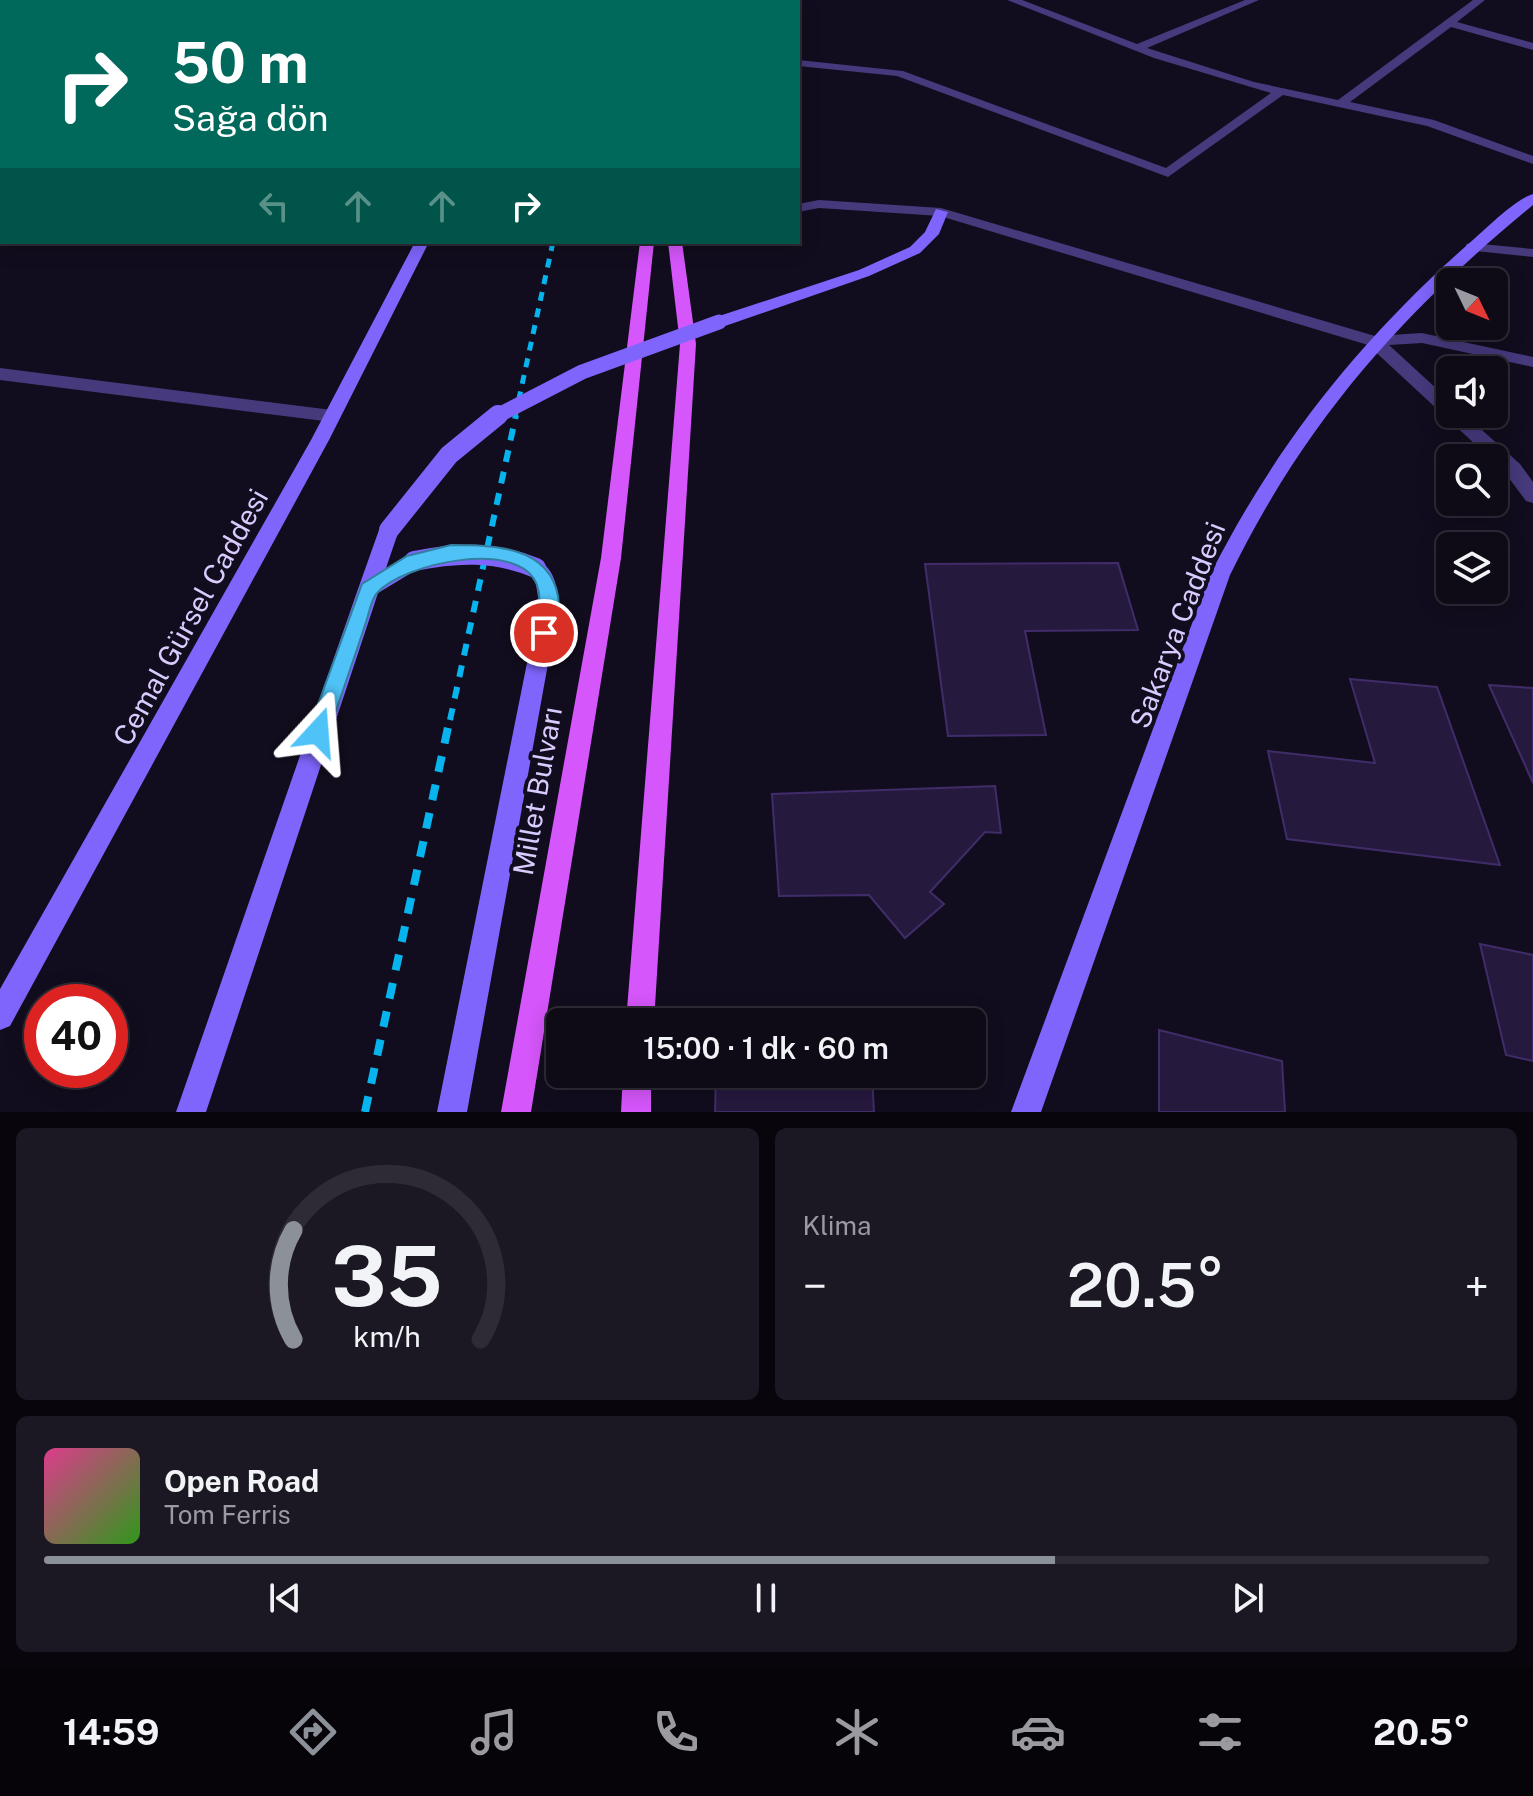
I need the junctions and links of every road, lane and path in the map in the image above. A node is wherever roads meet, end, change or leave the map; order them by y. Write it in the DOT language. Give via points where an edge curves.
graph roads {
  1 [pos="1012,0"];
  2 [pos="1254,0"];
  3 [pos="1480,0"];
  4 [pos="1449,23"];
  5 [pos="1533,47"];
  6 [pos="1137,48"];
  7 [pos="800,63"];
  8 [pos="1281,91"];
  9 [pos="1340,104"];
  10 [pos="1533,160"];
  11 [pos="1533,198"];
  12 [pos="800,208"];
  13 [pos="941,212"];
  14 [pos="421,244"];
  15 [pos="647,244"];
  16 [pos="675,244"];
  17 [pos="1471,247"];
  18 [pos="1533,253"];
  19 [pos="1374,341"];
  20 [pos="1533,362"];
  21 [pos="0,374"];
  22 [pos="1436,397"];
  23 [pos="332,416"];
  24 [pos="1469,428"];
  25 [pos="1533,496"];
  26 [pos="368,589"];
  27 [pos="641,1008"];
  28 [pos="0,1016"];
  29 [pos="637,1088"];
  30 [pos="191,1112"];
  31 [pos="452,1112"];
  32 [pos="516,1112"];
  33 [pos="636,1112"];
  34 [pos="1026,1112"];
  1 -- 6 [label="street"];
  2 -- 6 [label="street"];
  3 -- 4 [label="street"];
  4 -- 5 [label="street"];
  4 -- 9 [label="street"];
  6 -- 8 [label="street"];
  7 -- 8 [label="street" via="899,73 1168,173"];
  8 -- 9 [label="street"];
  9 -- 10 [label="street" via="1430,123"];
  11 -- 17 [label="street, Sakarya Caddesi"];
  12 -- 13 [label="street" via="819,204"];
  13 -- 19 [label="street"];
  13 -- 26 [label="street, bridge" via="932,234 915,250 573,376 495,416 422,484 389,530"];
  14 -- 23 [label="street, Cemal Gürsel Caddesi"];
  15 -- 32 [label="main road, Millet Bulvarı" via="611,558"];
  16 -- 27 [label="main road" via="688,344"];
  17 -- 18 [label="street"];
  17 -- 19 [label="street, Sakarya Caddesi"];
  19 -- 20 [label="street" via="1422,338"];
  19 -- 22 [label="street"];
  19 -- 34 [label="street, Sakarya Caddesi" via="1280,462 1240,530"];
  21 -- 23 [label="street"];
  23 -- 28 [label="street, Cemal Gürsel Caddesi"];
  24 -- 25 [label="street"];
  26 -- 30 [label="street"];
  26 -- 31 [label="street, bridge" via="414,561 451,552 514,557 536,568 546,583 549,603"];
  29 -- 33 [label="main road"];
}
